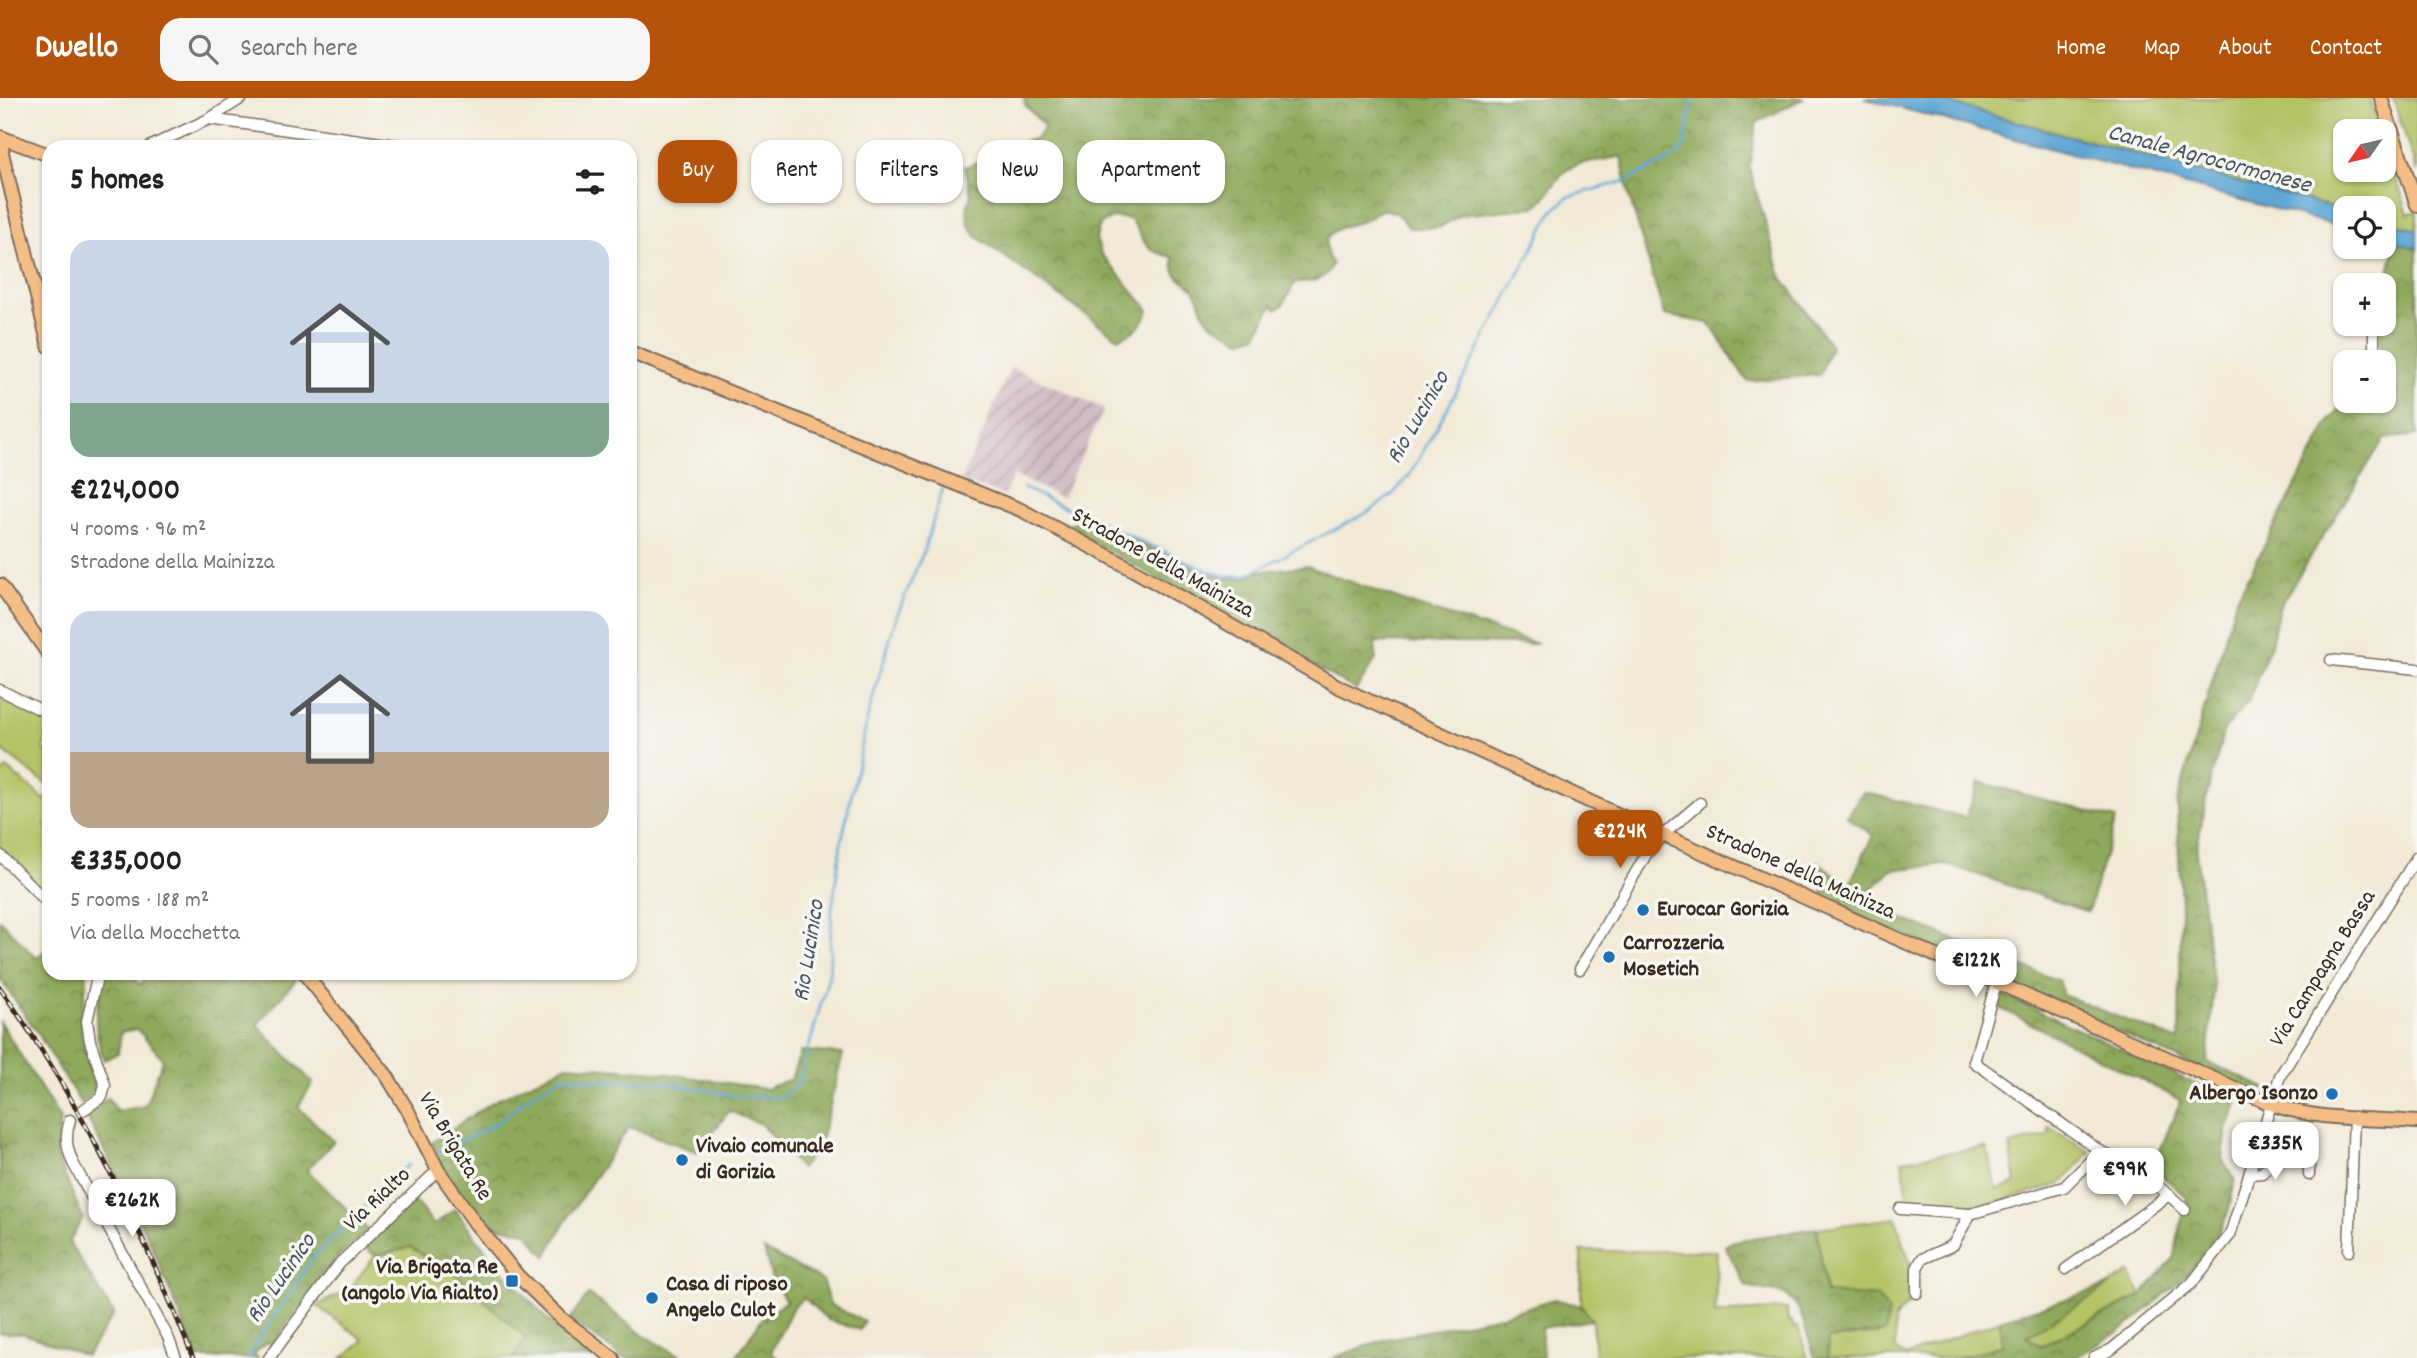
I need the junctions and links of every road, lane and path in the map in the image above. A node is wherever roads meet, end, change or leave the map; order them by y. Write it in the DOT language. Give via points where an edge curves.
graph roads {
  1 [pos="242,98"];
  2 [pos="2381,98"];
  3 [pos="209,119"];
  4 [pos="1,138"];
  5 [pos="164,140"];
  6 [pos="360,140"];
  7 [pos="42,153"];
  8 [pos="2417,205"];
  9 [pos="42,317"];
  10 [pos="637,355"];
  11 [pos="0,586"];
  12 [pos="42,645"];
  13 [pos="2331,660"];
  14 [pos="2417,669"];
  15 [pos="0,690"];
  16 [pos="42,711"];
  17 [pos="1700,803"];
  18 [pos="1663,835"];
  19 [pos="0,855"];
  20 [pos="2417,857"];
  21 [pos="42,897"];
  22 [pos="1580,969"];
  23 [pos="97,980"];
  24 [pos="310,980"];
  25 [pos="1996,983"];
  26 [pos="2271,1104"];
  27 [pos="83,1110"];
  28 [pos="2354,1117"];
  29 [pos="70,1119"];
  30 [pos="2417,1122"];
  31 [pos="2100,1151"];
  32 [pos="434,1163"];
  33 [pos="2251,1174"];
  34 [pos="2309,1175"];
  35 [pos="2169,1195"];
  36 [pos="1900,1209"];
  37 [pos="2185,1210"];
  38 [pos="1970,1214"];
  39 [pos="2349,1251"];
  40 [pos="2066,1269"];
  41 [pos="1916,1293"];
  42 [pos="176,1358"];
  43 [pos="269,1358"];
  44 [pos="613,1358"];
  45 [pos="2094,1358"];
  1 -- 3 [label="street"];
  2 -- 8 [label="main road"];
  3 -- 5 [label="street"];
  3 -- 6 [label="street"];
  4 -- 7 [label="main road"];
  4 -- 9 [label="main road"];
  10 -- 18 [label="main road, Stradone della Mainizza" via="1021,510 1341,688"];
  11 -- 12 [label="main road"];
  13 -- 14 [label="street"];
  15 -- 16 [label="street"];
  17 -- 18 [label="street, Stradone della Mainizza"];
  18 -- 22 [label="street, Stradone della Mainizza" via="1647,853"];
  18 -- 25 [label="main road, Stradone della Mainizza"];
  19 -- 21 [label="street"];
  20 -- 26 [label="street, Via Campagna Bassa" via="2280,1076"];
  23 -- 27 [label="street" via="88,1021 105,1085 102,1097"];
  24 -- 32 [label="main road, Via Brigata Re" via="387,1076"];
  25 -- 26 [label="main road, Stradone della Mainizza"];
  25 -- 31 [label="street" via="1974,1062"];
  26 -- 28 [label="main road, Stradone della Mainizza"];
  26 -- 33 [label="street, Via Campagna Bassa"];
  28 -- 30 [label="main road, Stradone della Mainizza"];
  28 -- 39 [label="street"];
  29 -- 42 [label="street" via="66,1147 73,1163"];
  31 -- 35 [label="street"];
  31 -- 38 [label="street" via="2064,1187"];
  32 -- 43 [label="street, Via Rialto" via="340,1263"];
  32 -- 44 [label="main road, Via Brigata Re" via="518,1276 561,1318"];
  33 -- 34 [label="street" via="2262,1173 2276,1158 2301,1158"];
  33 -- 45 [label="street, Via Campagna Bassa" via="2230,1236 2191,1284 2112,1349"];
  35 -- 37 [label="street"];
  35 -- 40 [label="street"];
  36 -- 38 [label="street"];
  38 -- 41 [label="street" via="1953,1245 1922,1259"];
}
